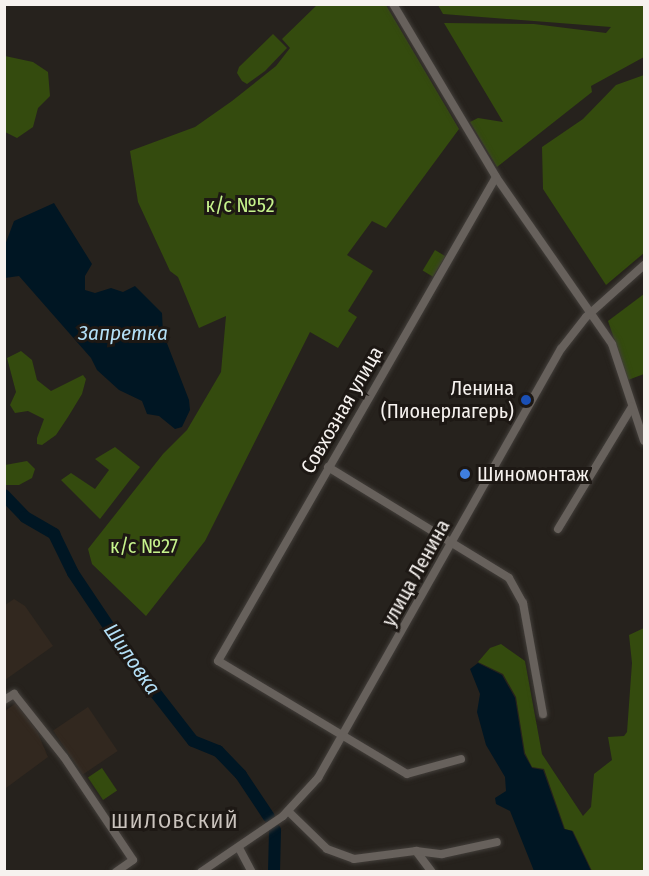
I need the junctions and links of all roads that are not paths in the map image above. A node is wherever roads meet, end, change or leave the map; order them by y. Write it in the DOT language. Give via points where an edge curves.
graph roads {
  1 [pos="393,4"];
  2 [pos="496,177"];
  3 [pos="645,265"];
  4 [pos="590,313"];
  5 [pos="632,407"];
  6 [pos="645,441"];
  7 [pos="328,467"];
  8 [pos="558,529"];
  9 [pos="452,543"];
  10 [pos="4,700"];
  11 [pos="543,714"];
  12 [pos="342,737"];
  13 [pos="461,759"];
  14 [pos="286,813"];
  15 [pos="496,843"];
  16 [pos="239,848"];
  17 [pos="416,851"];
  18 [pos="116,872"];
  19 [pos="201,872"];
  20 [pos="252,872"];
  21 [pos="432,872"];
  1 -- 2 [label="street"];
  2 -- 4 [label="street"];
  2 -- 7 [label="street, Совхозная улица"];
  3 -- 4 [label="street, улица Ленина"];
  4 -- 5 [label="street" via="612,344"];
  4 -- 9 [label="street, улица Ленина" via="561,349"];
  5 -- 6 [label="street"];
  5 -- 8 [label="street"];
  7 -- 9 [label="street"];
  7 -- 12 [label="street, Совхозная улица" via="218,661"];
  9 -- 11 [label="street" via="508,578 523,603"];
  9 -- 12 [label="street, улица Ленина"];
  10 -- 18 [label="street" via="14,694 64,757 133,860"];
  12 -- 13 [label="street" via="407,774"];
  12 -- 14 [label="street, улица Ленина" via="318,778"];
  14 -- 16 [label="street, улица Ленина"];
  14 -- 17 [label="street" via="327,849 354,859"];
  15 -- 17 [label="street" via="442,854"];
  16 -- 19 [label="street, улица Ленина"];
  16 -- 20 [label="street"];
  17 -- 21 [label="street"];
}
